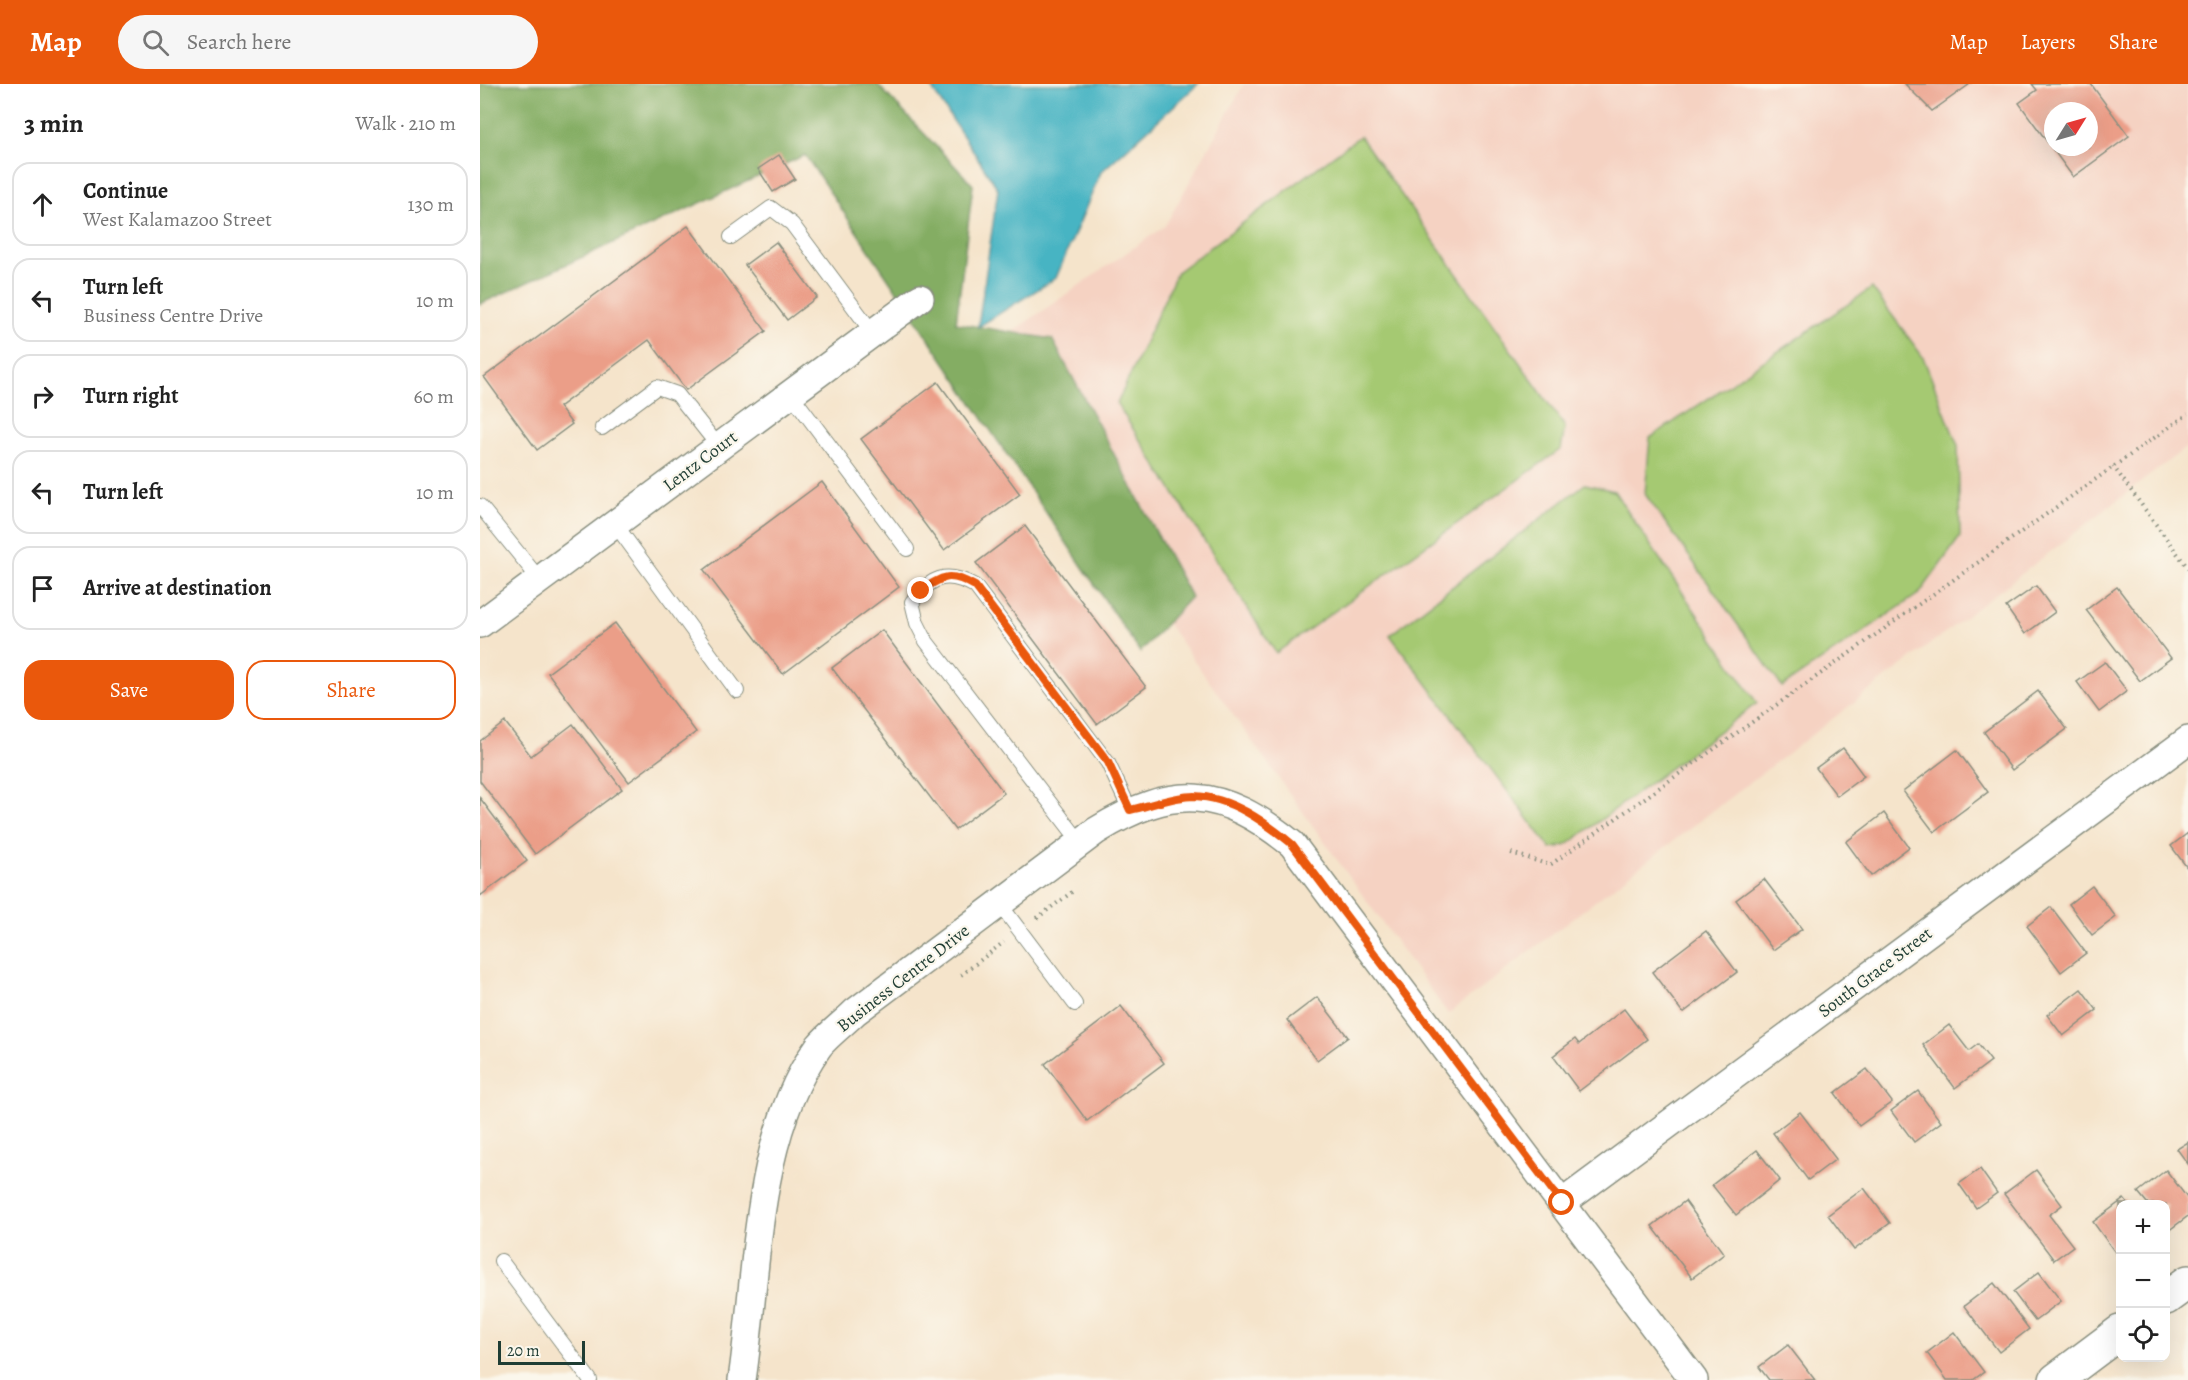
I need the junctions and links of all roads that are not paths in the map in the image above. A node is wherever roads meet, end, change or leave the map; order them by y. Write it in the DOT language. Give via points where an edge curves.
graph roads {
  1 [pos="731,237"];
  2 [pos="920,298"];
  3 [pos="873,333"];
  4 [pos="791,394"];
  5 [pos="602,428"];
  6 [pos="719,447"];
  7 [pos="480,506"];
  8 [pos="615,524"];
  9 [pos="907,549"];
  10 [pos="540,580"];
  11 [pos="480,624"];
  12 [pos="737,691"];
  13 [pos="2188,740"];
  14 [pos="1130,810"];
  15 [pos="1080,842"];
  16 [pos="999,903"];
  17 [pos="1075,1004"];
  18 [pos="1562,1203"];
  19 [pos="501,1261"];
  20 [pos="2188,1282"];
  21 [pos="2170,1295"];
  22 [pos="2116,1336"];
  23 [pos="590,1380"];
  24 [pos="742,1380"];
  25 [pos="1694,1380"];
  26 [pos="2056,1380"];
  1 -- 3 [label="lane" via="771,208 792,224"];
  2 -- 3 [label="street, Lentz Court"];
  3 -- 4 [label="street, Lentz Court"];
  4 -- 6 [label="street, Lentz Court"];
  4 -- 9 [label="lane"];
  5 -- 6 [label="lane" via="657,387 677,394"];
  6 -- 8 [label="street, Lentz Court"];
  7 -- 10 [label="lane"];
  8 -- 10 [label="street, Lentz Court"];
  8 -- 12 [label="lane"];
  10 -- 11 [label="street, Lentz Court"];
  13 -- 18 [label="street, South Grace Street"];
  14 -- 15 [label="street, Business Centre Drive"];
  14 -- 15 [label="lane" via="1108,762 975,586 958,576 941,577 912,602 916,623"];
  14 -- 18 [label="street, Business Centre Drive" via="1193,796 1229,804 1261,819 1292,844"];
  15 -- 16 [label="street, Business Centre Drive"];
  16 -- 17 [label="lane"];
  16 -- 24 [label="street, Business Centre Drive" via="855,1012 820,1045 793,1089 775,1138 767,1180"];
  18 -- 25 [label="street"];
  19 -- 23 [label="lane"];
  20 -- 21 [label="street"];
  22 -- 26 [label="street"];
}
